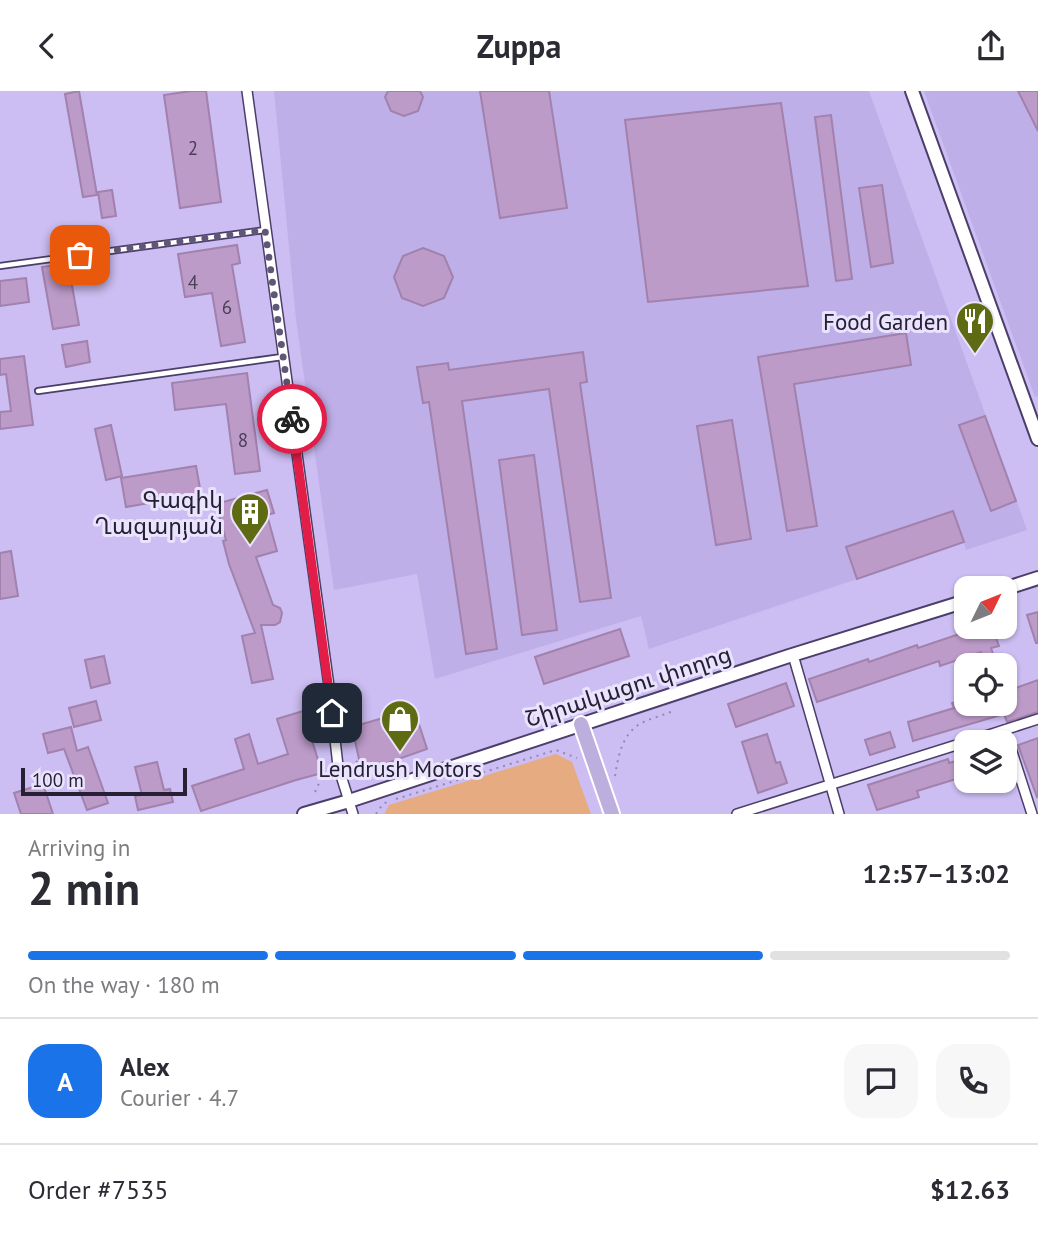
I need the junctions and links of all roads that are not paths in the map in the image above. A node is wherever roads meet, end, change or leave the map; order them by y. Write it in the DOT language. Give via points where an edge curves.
graph roads {
  1 [pos="247,91"];
  2 [pos="912,91"];
  3 [pos="265,230"];
  4 [pos="0,266"];
  5 [pos="283,357"];
  6 [pos="38,391"];
  7 [pos="1038,439"];
  8 [pos="1038,578"];
  9 [pos="1017,585"];
  10 [pos="954,605"];
  11 [pos="793,655"];
  12 [pos="1038,719"];
  13 [pos="581,724"];
  14 [pos="1005,730"];
  15 [pos="954,746"];
  16 [pos="1017,767"];
  17 [pos="831,785"];
  18 [pos="349,801"];
  19 [pos="304,814"];
  20 [pos="353,814"];
  21 [pos="612,814"];
  22 [pos="737,814"];
  23 [pos="839,814"];
  24 [pos="1032,814"];
  1 -- 3 [label="street"];
  2 -- 7 [label="main road"];
  3 -- 4 [label="lane"];
  3 -- 5 [label="street"];
  5 -- 6 [label="lane"];
  5 -- 18 [label="street" via="338,765"];
  8 -- 9 [label="main road"];
  10 -- 11 [label="main road, Շիրակացու փողոց"];
  11 -- 13 [label="main road, Շիրակացու փողոց"];
  11 -- 17 [label="street"];
  12 -- 14 [label="street"];
  13 -- 18 [label="main road, Շիրակացու փողոց"];
  13 -- 21 [label="main road"];
  15 -- 17 [label="street"];
  16 -- 24 [label="street"];
  17 -- 22 [label="street"];
  17 -- 23 [label="street"];
  18 -- 19 [label="main road, Շիրակացու փողոց"];
  18 -- 20 [label="street"];
}
